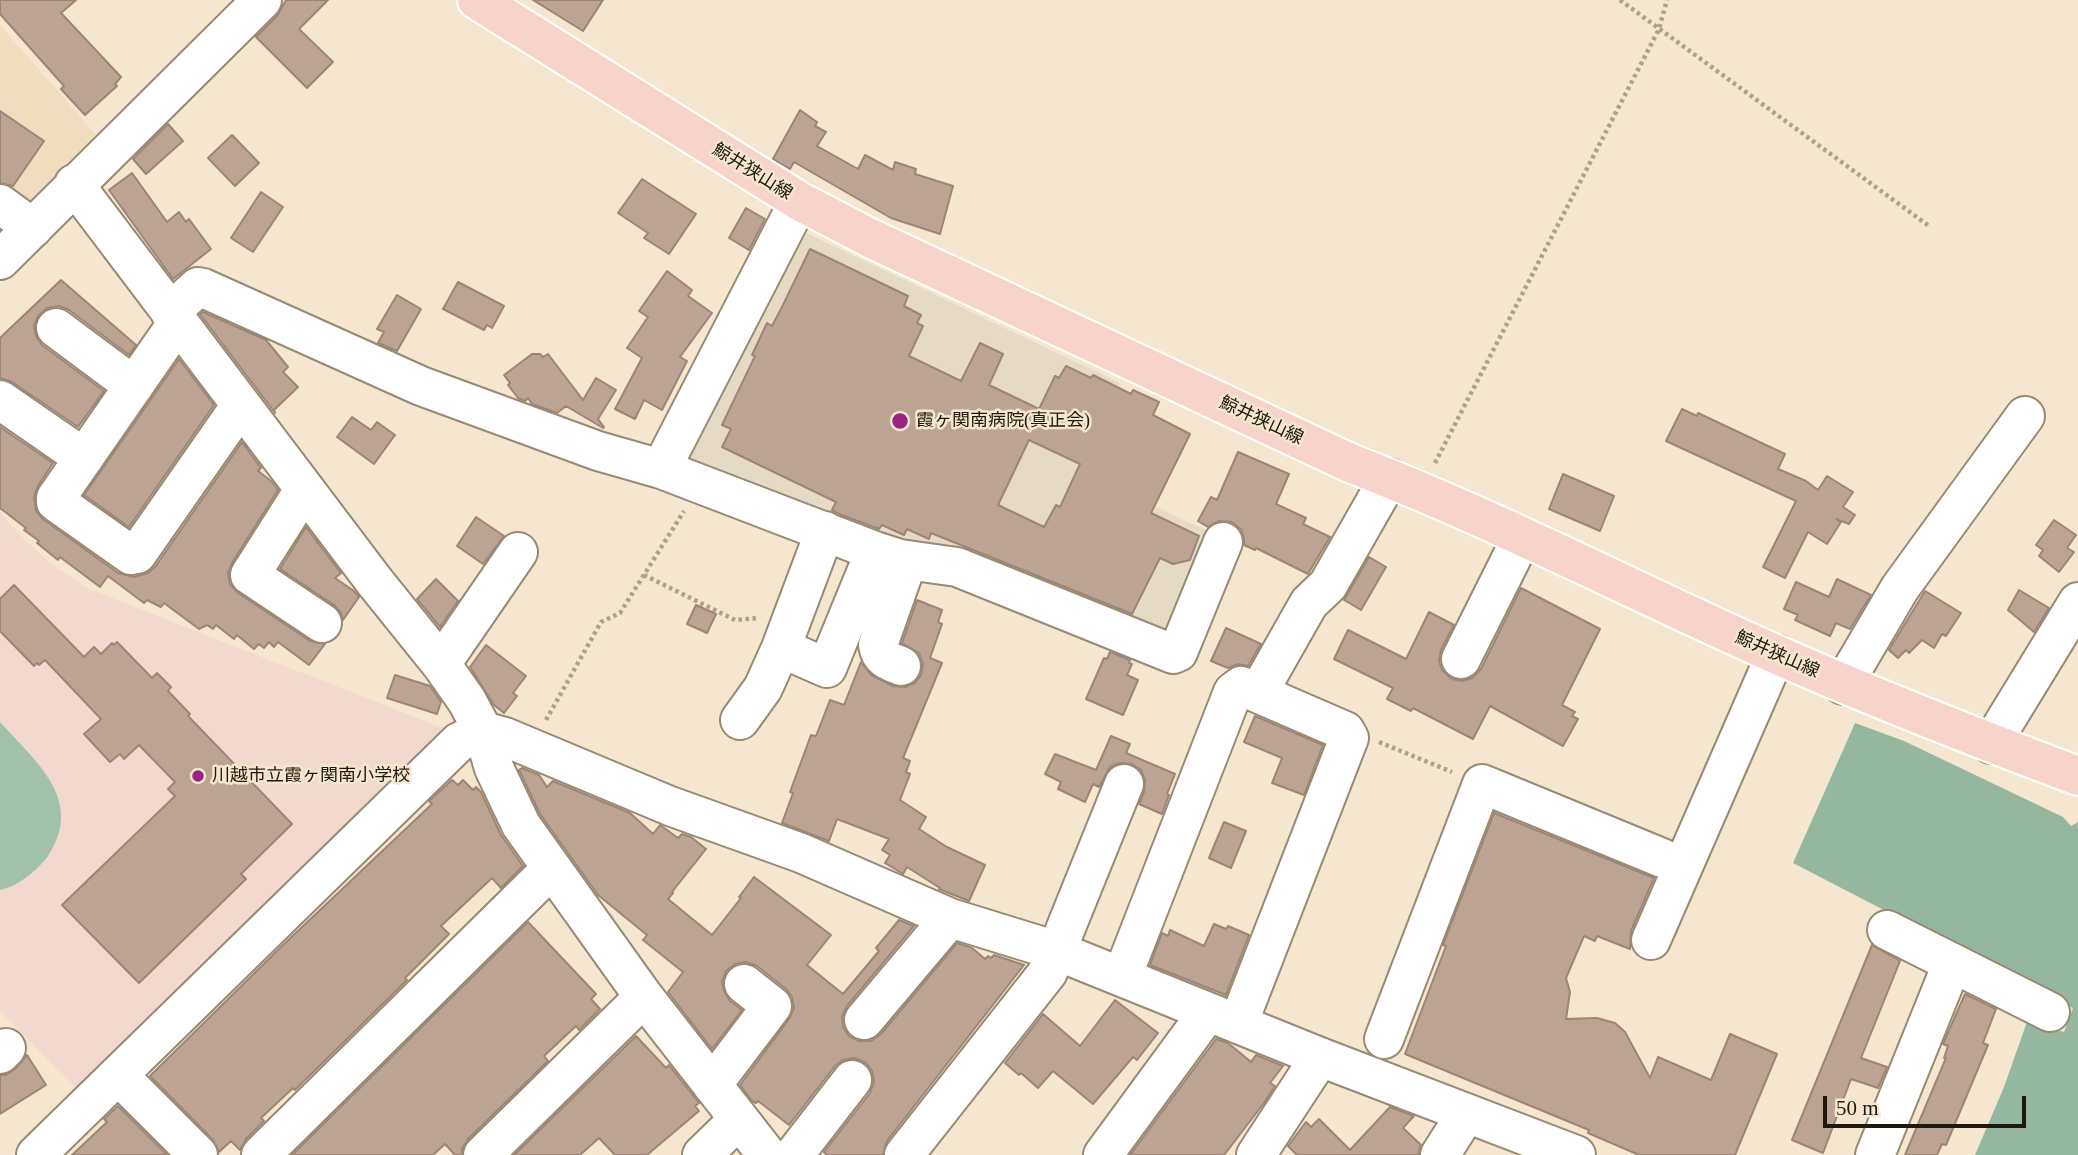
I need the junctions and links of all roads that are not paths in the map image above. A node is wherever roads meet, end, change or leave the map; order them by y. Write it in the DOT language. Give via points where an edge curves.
graph roads {
  1 [pos="262,0"];
  2 [pos="477,0"];
  3 [pos="74,184"];
  4 [pos="799,201"];
  5 [pos="0,204"];
  6 [pos="33,228"];
  7 [pos="0,260"];
  8 [pos="174,317"];
  9 [pos="56,328"];
  10 [pos="134,386"];
  11 [pos="0,400"];
  12 [pos="241,405"];
  13 [pos="2025,416"];
  14 [pos="84,458"];
  15 [pos="661,469"];
  16 [pos="1405,485"];
  17 [pos="304,490"];
  18 [pos="825,531"];
  19 [pos="1522,537"];
  20 [pos="1223,542"];
  21 [pos="518,552"];
  22 [pos="892,556"];
  23 [pos="2078,602"];
  24 [pos="322,623"];
  25 [pos="772,632"];
  26 [pos="1767,650"];
  27 [pos="1461,659"];
  28 [pos="441,664"];
  29 [pos="901,666"];
  30 [pos="1843,685"];
  31 [pos="1258,693"];
  32 [pos="740,720"];
  33 [pos="483,731"];
  34 [pos="1991,744"];
  35 [pos="2078,776"];
  36 [pos="1124,784"];
  37 [pos="1673,863"];
  38 [pos="551,869"];
  39 [pos="950,918"];
  40 [pos="1886,930"];
  41 [pos="1651,940"];
  42 [pos="1057,951"];
  43 [pos="1952,964"];
  44 [pos="1122,977"];
  45 [pos="744,984"];
  46 [pos="644,997"];
  47 [pos="2050,1012"];
  48 [pos="1223,1018"];
  49 [pos="864,1020"];
  50 [pos="1384,1039"];
  51 [pos="1320,1057"];
  52 [pos="118,1075"];
  53 [pos="852,1080"];
  54 [pos="712,1084"];
  55 [pos="1466,1114"];
  56 [pos="738,1120"];
  57 [pos="36,1155"];
  58 [pos="198,1155"];
  59 [pos="261,1155"];
  60 [pos="482,1155"];
  61 [pos="702,1155"];
  62 [pos="766,1155"];
  63 [pos="794,1155"];
  64 [pos="904,1155"];
  65 [pos="1103,1155"];
  66 [pos="1256,1155"];
  67 [pos="1440,1155"];
  68 [pos="1576,1155"];
  69 [pos="1875,1155"];
  1 -- 3 [label="street"];
  2 -- 4 [label="main road, 鯨井狭山線"];
  3 -- 6 [label="street"];
  3 -- 8 [label="street"];
  4 -- 15 [label="street"];
  4 -- 16 [label="main road, 鯨井狭山線" via="1236,410"];
  5 -- 6 [label="street"];
  6 -- 7 [label="street"];
  8 -- 10 [label="street"];
  8 -- 12 [label="street"];
  8 -- 15 [label="street" via="198,287 203,288 421,386 598,451"];
  9 -- 10 [label="street"];
  10 -- 14 [label="street"];
  11 -- 14 [label="street"];
  12 -- 14 [label="street" via="137,554 131,555 56,502"];
  12 -- 17 [label="street"];
  13 -- 30 [label="street" via="1900,588"];
  15 -- 18 [label="street"];
  16 -- 19 [label="main road, 鯨井狭山線"];
  16 -- 31 [label="street" via="1328,585 1308,603"];
  17 -- 24 [label="street" via="250,575"];
  17 -- 28 [label="street"];
  18 -- 22 [label="street"];
  18 -- 25 [label="street"];
  19 -- 26 [label="main road, 鯨井狭山線"];
  19 -- 27 [label="street"];
  20 -- 22 [label="street" via="1178,652 1173,654 957,567"];
  21 -- 28 [label="street"];
  22 -- 25 [label="street" via="827,668"];
  22 -- 29 [label="street" via="878,645 883,658"];
  23 -- 34 [label="street"];
  25 -- 32 [label="street" via="763,688"];
  26 -- 30 [label="main road, 鯨井狭山線"];
  26 -- 37 [label="street"];
  28 -- 33 [label="street"];
  30 -- 34 [label="main road, 鯨井狭山線"];
  31 -- 44 [label="street" via="1241,686 1233,692"];
  31 -- 48 [label="street" via="1348,733 1349,738"];
  33 -- 38 [label="street" via="506,795"];
  33 -- 39 [label="street" via="801,853"];
  33 -- 52 [label="street" via="459,742"];
  34 -- 35 [label="main road, 鯨井狭山線"];
  36 -- 42 [label="street"];
  37 -- 41 [label="street"];
  37 -- 50 [label="street" via="1482,784"];
  38 -- 46 [label="street"];
  38 -- 59 [label="street"];
  39 -- 42 [label="street"];
  39 -- 49 [label="street"];
  40 -- 43 [label="street"];
  42 -- 44 [label="street"];
  42 -- 64 [label="street" via="1048,972"];
  43 -- 47 [label="street"];
  43 -- 69 [label="street"];
  44 -- 48 [label="street"];
  45 -- 54 [label="street" via="772,1006"];
  46 -- 54 [label="street"];
  46 -- 60 [label="street"];
  48 -- 51 [label="street"];
  48 -- 65 [label="street"];
  51 -- 55 [label="street"];
  51 -- 66 [label="street"];
  52 -- 57 [label="street"];
  52 -- 58 [label="street"];
  53 -- 63 [label="street"];
  54 -- 56 [label="street"];
  55 -- 67 [label="street"];
  55 -- 68 [label="street"];
  56 -- 61 [label="street"];
  56 -- 62 [label="street"];
}
